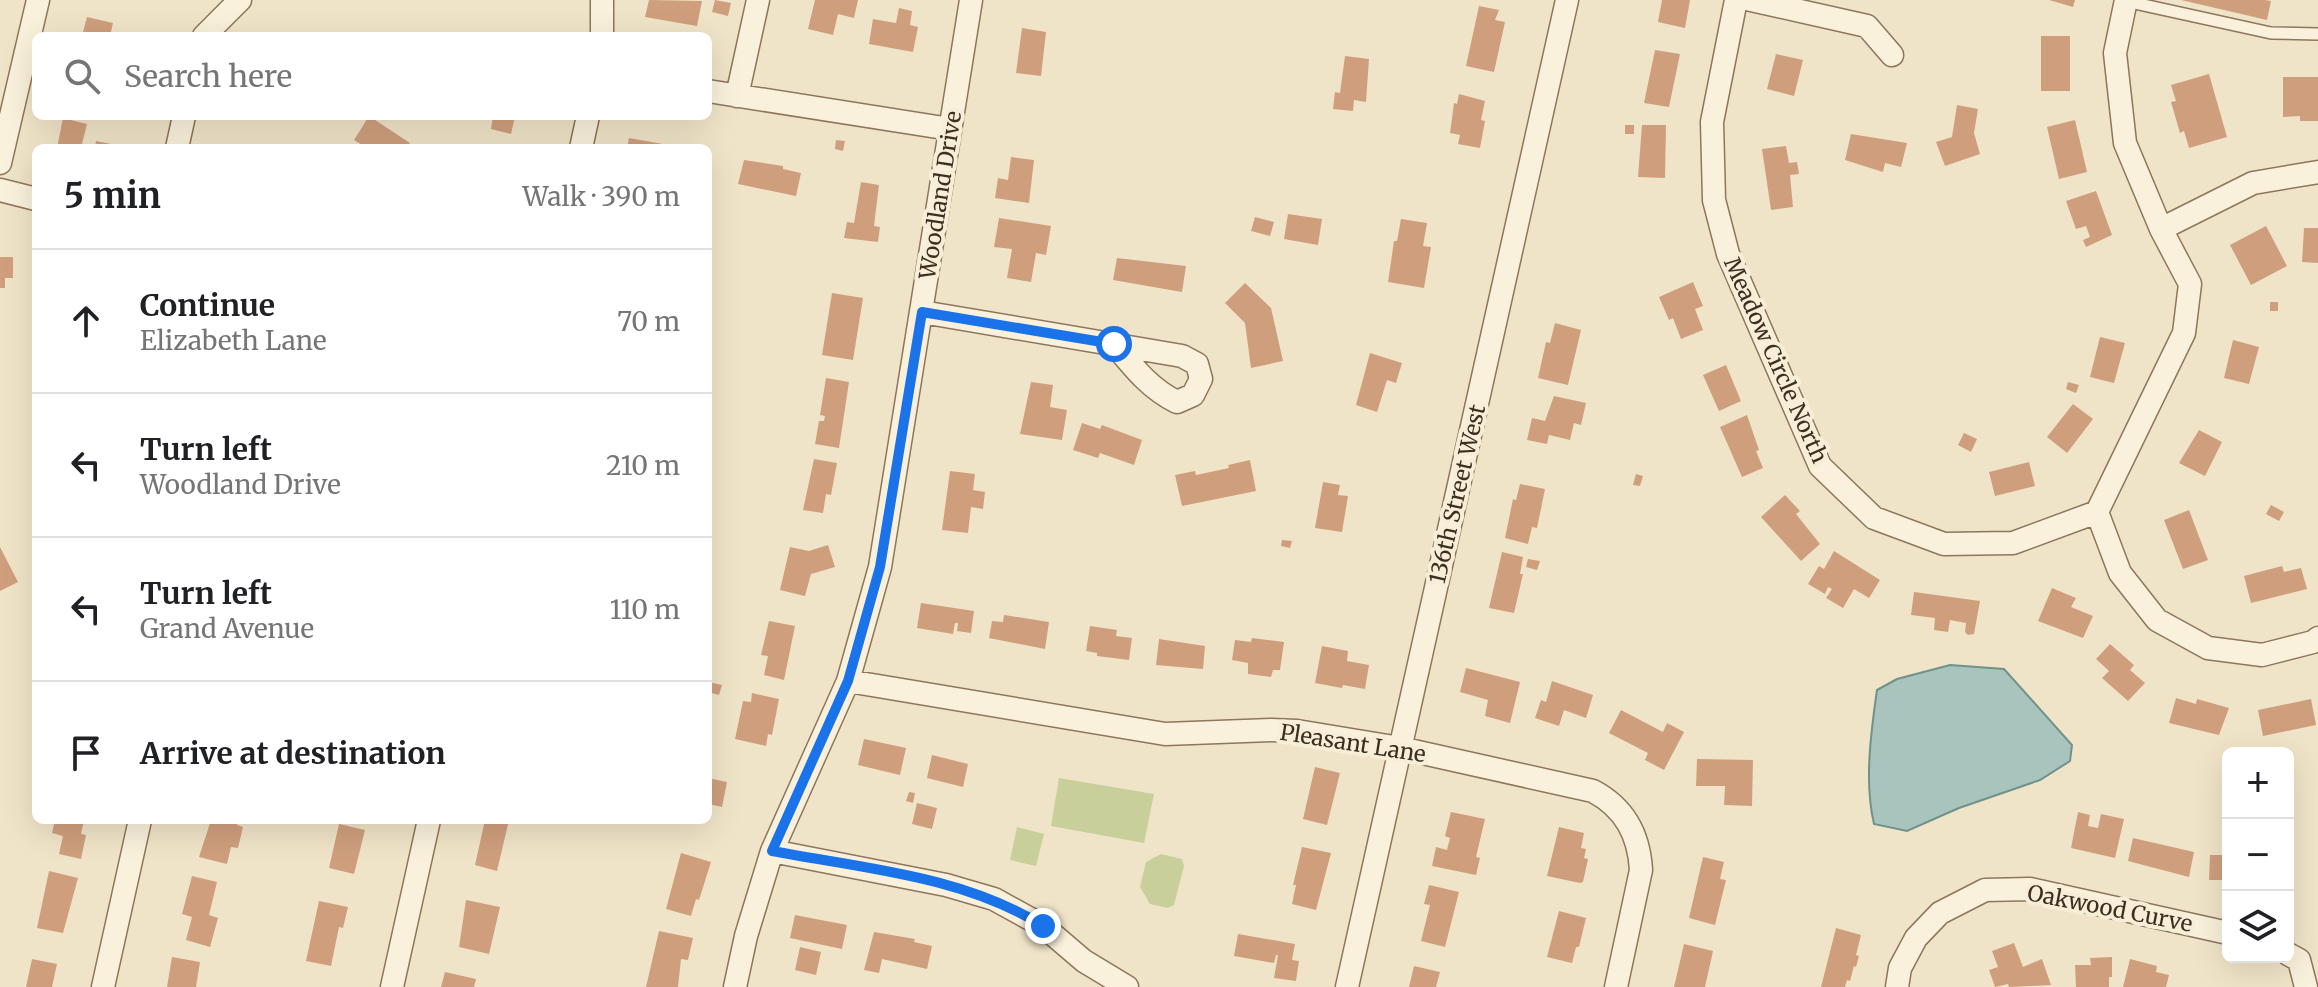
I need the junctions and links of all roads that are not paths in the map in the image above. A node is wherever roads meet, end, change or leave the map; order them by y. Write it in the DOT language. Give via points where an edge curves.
graph roads {
  1 [pos="38,0"];
  2 [pos="240,0"];
  3 [pos="602,0"];
  4 [pos="758,0"];
  5 [pos="971,0"];
  6 [pos="1567,0"];
  7 [pos="1736,0"];
  8 [pos="1751,0"];
  9 [pos="2126,1"];
  10 [pos="208,32"];
  11 [pos="602,32"];
  12 [pos="2318,34"];
  13 [pos="1892,55"];
  14 [pos="712,92"];
  15 [pos="737,96"];
  16 [pos="183,120"];
  17 [pos="587,120"];
  18 [pos="950,129"];
  19 [pos="178,144"];
  20 [pos="582,144"];
  21 [pos="0,163"];
  22 [pos="2318,172"];
  23 [pos="0,190"];
  24 [pos="32,198"];
  25 [pos="2161,229"];
  26 [pos="922,312"];
  27 [pos="1114,344"];
  28 [pos="2097,512"];
  29 [pos="2318,638"];
  30 [pos="848,681"];
  31 [pos="1400,748"];
  32 [pos="139,824"];
  33 [pos="428,824"];
  34 [pos="772,851"];
  35 [pos="2222,932"];
  36 [pos="2294,957"];
  37 [pos="103,987"];
  38 [pos="392,987"];
  39 [pos="735,987"];
  40 [pos="1127,987"];
  41 [pos="1347,987"];
  42 [pos="1616,987"];
  43 [pos="1897,987"];
  44 [pos="2306,987"];
  1 -- 21 [label="street"];
  2 -- 10 [label="street"];
  3 -- 11 [label="street"];
  4 -- 15 [label="street"];
  5 -- 18 [label="street, Woodland Drive"];
  6 -- 31 [label="street, 136th Street West"];
  7 -- 28 [label="street, Meadow Circle North" via="1712,122 1714,200 1728,254 1820,466 1874,518 1944,544 2013,543"];
  8 -- 13 [label="street" via="1867,26"];
  9 -- 12 [label="lane" via="2271,33"];
  9 -- 25 [label="street" via="2115,53 2125,143"];
  14 -- 15 [label="street"];
  15 -- 18 [label="street"];
  16 -- 19 [label="street"];
  17 -- 20 [label="street"];
  18 -- 26 [label="street, Woodland Drive"];
  22 -- 25 [label="street" via="2253,183"];
  23 -- 24 [label="street"];
  25 -- 28 [label="street" via="2190,284 2184,333"];
  26 -- 27 [label="street"];
  26 -- 30 [label="street, Woodland Drive" via="880,567"];
  28 -- 29 [label="street" via="2120,573 2157,620 2208,648 2262,655"];
  30 -- 31 [label="street, Pleasant Lane" via="1165,734 1297,731"];
  30 -- 34 [label="street, Woodland Drive"];
  31 -- 41 [label="street, 136th Street West"];
  31 -- 42 [label="street, Pleasant Lane" via="1593,791 1614,804 1633,832 1641,870"];
  32 -- 37 [label="street"];
  33 -- 38 [label="street"];
  34 -- 39 [label="street, Woodland Drive"];
  34 -- 40 [label="street" via="994,899 1043,926 1084,961"];
  35 -- 43 [label="street, Oakwood Curve" via="2030,889 1985,890 1940,913 1916,938 1900,968"];
  36 -- 44 [label="street"];
}
